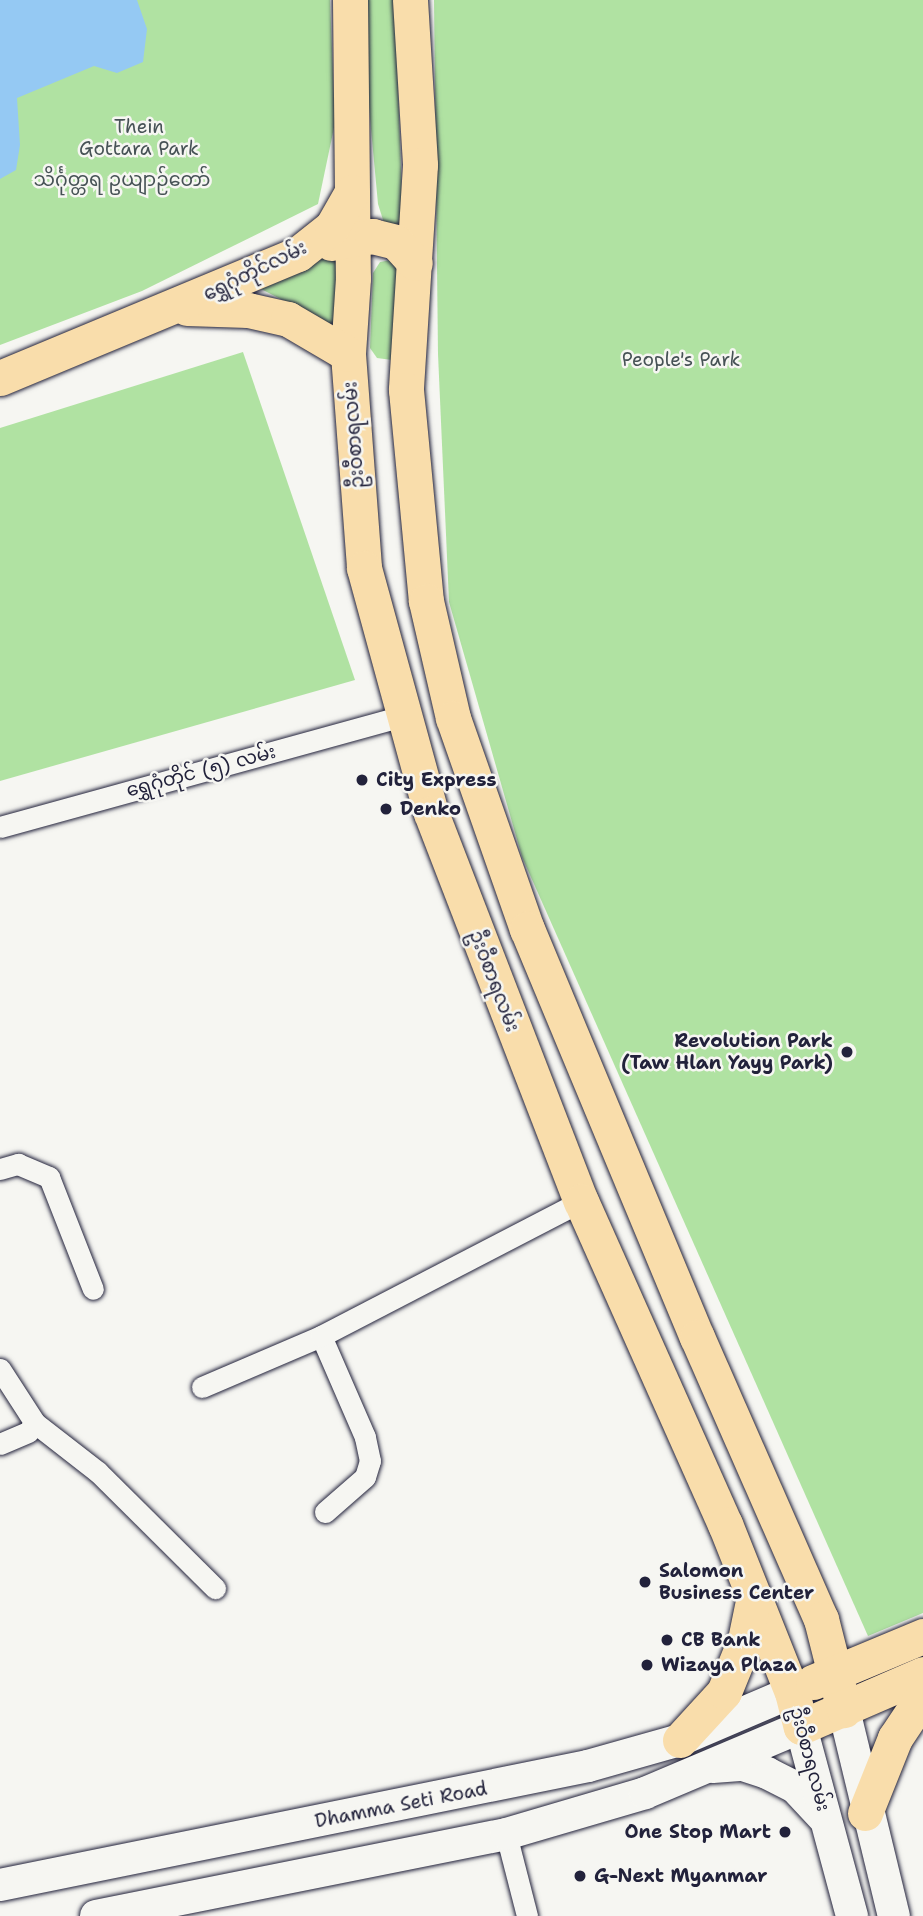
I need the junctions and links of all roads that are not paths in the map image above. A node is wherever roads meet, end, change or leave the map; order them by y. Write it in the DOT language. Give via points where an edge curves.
graph roads {
  1 [pos="350,0"];
  2 [pos="410,0"];
  3 [pos="352,192"];
  4 [pos="352,236"];
  5 [pos="298,254"];
  6 [pos="415,263"];
  7 [pos="176,308"];
  8 [pos="348,354"];
  9 [pos="0,378"];
  10 [pos="407,390"];
  11 [pos="351,398"];
  12 [pos="402,716"];
  13 [pos="0,827"];
  14 [pos="0,1169"];
  15 [pos="580,1201"];
  16 [pos="93,1289"];
  17 [pos="321,1336"];
  18 [pos="0,1369"];
  19 [pos="202,1387"];
  20 [pos="32,1428"];
  21 [pos="0,1444"];
  22 [pos="325,1512"];
  23 [pos="215,1588"];
  24 [pos="754,1596"];
  25 [pos="821,1619"];
  26 [pos="914,1639"];
  27 [pos="834,1673"];
  28 [pos="923,1674"];
  29 [pos="792,1692"];
  30 [pos="923,1696"];
  31 [pos="844,1710"];
  32 [pos="801,1727"];
  33 [pos="680,1740"];
  34 [pos="701,1768"];
  35 [pos="865,1813"];
  36 [pos="827,1821"];
  37 [pos="506,1834"];
  38 [pos="163,1851"];
  39 [pos="0,1885"];
  40 [pos="173,1909"];
  41 [pos="96,1916"];
  42 [pos="527,1916"];
  43 [pos="852,1916"];
  44 [pos="894,1916"];
  1 -- 3 [label="main road, ဦးဝီစာရလမ်း"];
  2 -- 6 [label="main road" via="420,164"];
  3 -- 4 [label="main road, ဦးဝီစာရလမ်း"];
  3 -- 5 [label="main road, ရွှေဂုံတိုင်လမ်း" via="332,227"];
  4 -- 5 [label="main road"];
  4 -- 6 [label="main road" via="396,242"];
  4 -- 8 [label="main road, ဦးဝီစာရလမ်း"];
  5 -- 7 [label="main road, ရွှေဂုံတိုင်လမ်း"];
  6 -- 10 [label="main road"];
  7 -- 8 [label="main road, ရွှေဂုံတိုင်လမ်း" via="248,310 288,319"];
  7 -- 9 [label="main road, ရွှေဂုံတိုင်လမ်း"];
  8 -- 11 [label="main road, ဦးဝီစာရလမ်း"];
  10 -- 11 [label="main road"];
  10 -- 25 [label="main road" via="426,601 453,718 527,929 697,1337"];
  11 -- 12 [label="main road, ဦးဝီစာရလမ်း" via="364,568"];
  12 -- 13 [label="street, ရွှေဂုံတိုင် (၅) လမ်း"];
  12 -- 15 [label="main road, ဦးဝီစာရလမ်း" via="469,917"];
  14 -- 16 [label="street" via="18,1164 49,1177"];
  15 -- 17 [label="street"];
  15 -- 24 [label="main road, ဦးဝီစာရလမ်း" via="653,1356"];
  17 -- 19 [label="street"];
  17 -- 22 [label="street" via="365,1437 370,1461 365,1477"];
  18 -- 20 [label="street"];
  20 -- 21 [label="street"];
  20 -- 23 [label="street" via="98,1472"];
  24 -- 29 [label="main road, ဦးဝီစာရလမ်း"];
  24 -- 33 [label="main road" via="745,1640 724,1692"];
  25 -- 26 [label="main road" via="863,1641"];
  25 -- 27 [label="main road"];
  26 -- 27 [label="main road"];
  27 -- 29 [label="main road"];
  27 -- 31 [label="main road"];
  28 -- 31 [label="main road"];
  29 -- 32 [label="main road, ဦးဝီစာရလမ်း"];
  29 -- 33 [label="main road, Dhamma Seti Road"];
  30 -- 35 [label="main road" via="895,1738"];
  31 -- 32 [label="main road"];
  31 -- 35 [label="main road"];
  32 -- 34 [label="main road"];
  32 -- 36 [label="main road, ဦးဝီစာရလမ်း"];
  33 -- 38 [label="main road, Dhamma Seti Road" via="588,1766 435,1799"];
  34 -- 36 [label="main road" via="743,1765 766,1773 795,1787"];
  34 -- 37 [label="main road" via="645,1793"];
  35 -- 44 [label="main road"];
  36 -- 43 [label="main road, ဦးဝီစာရလမ်း"];
  37 -- 40 [label="main road"];
  37 -- 42 [label="street"];
  38 -- 39 [label="main road, Dhamma Seti Road"];
  38 -- 40 [label="main road"];
  40 -- 41 [label="main road"];
}
